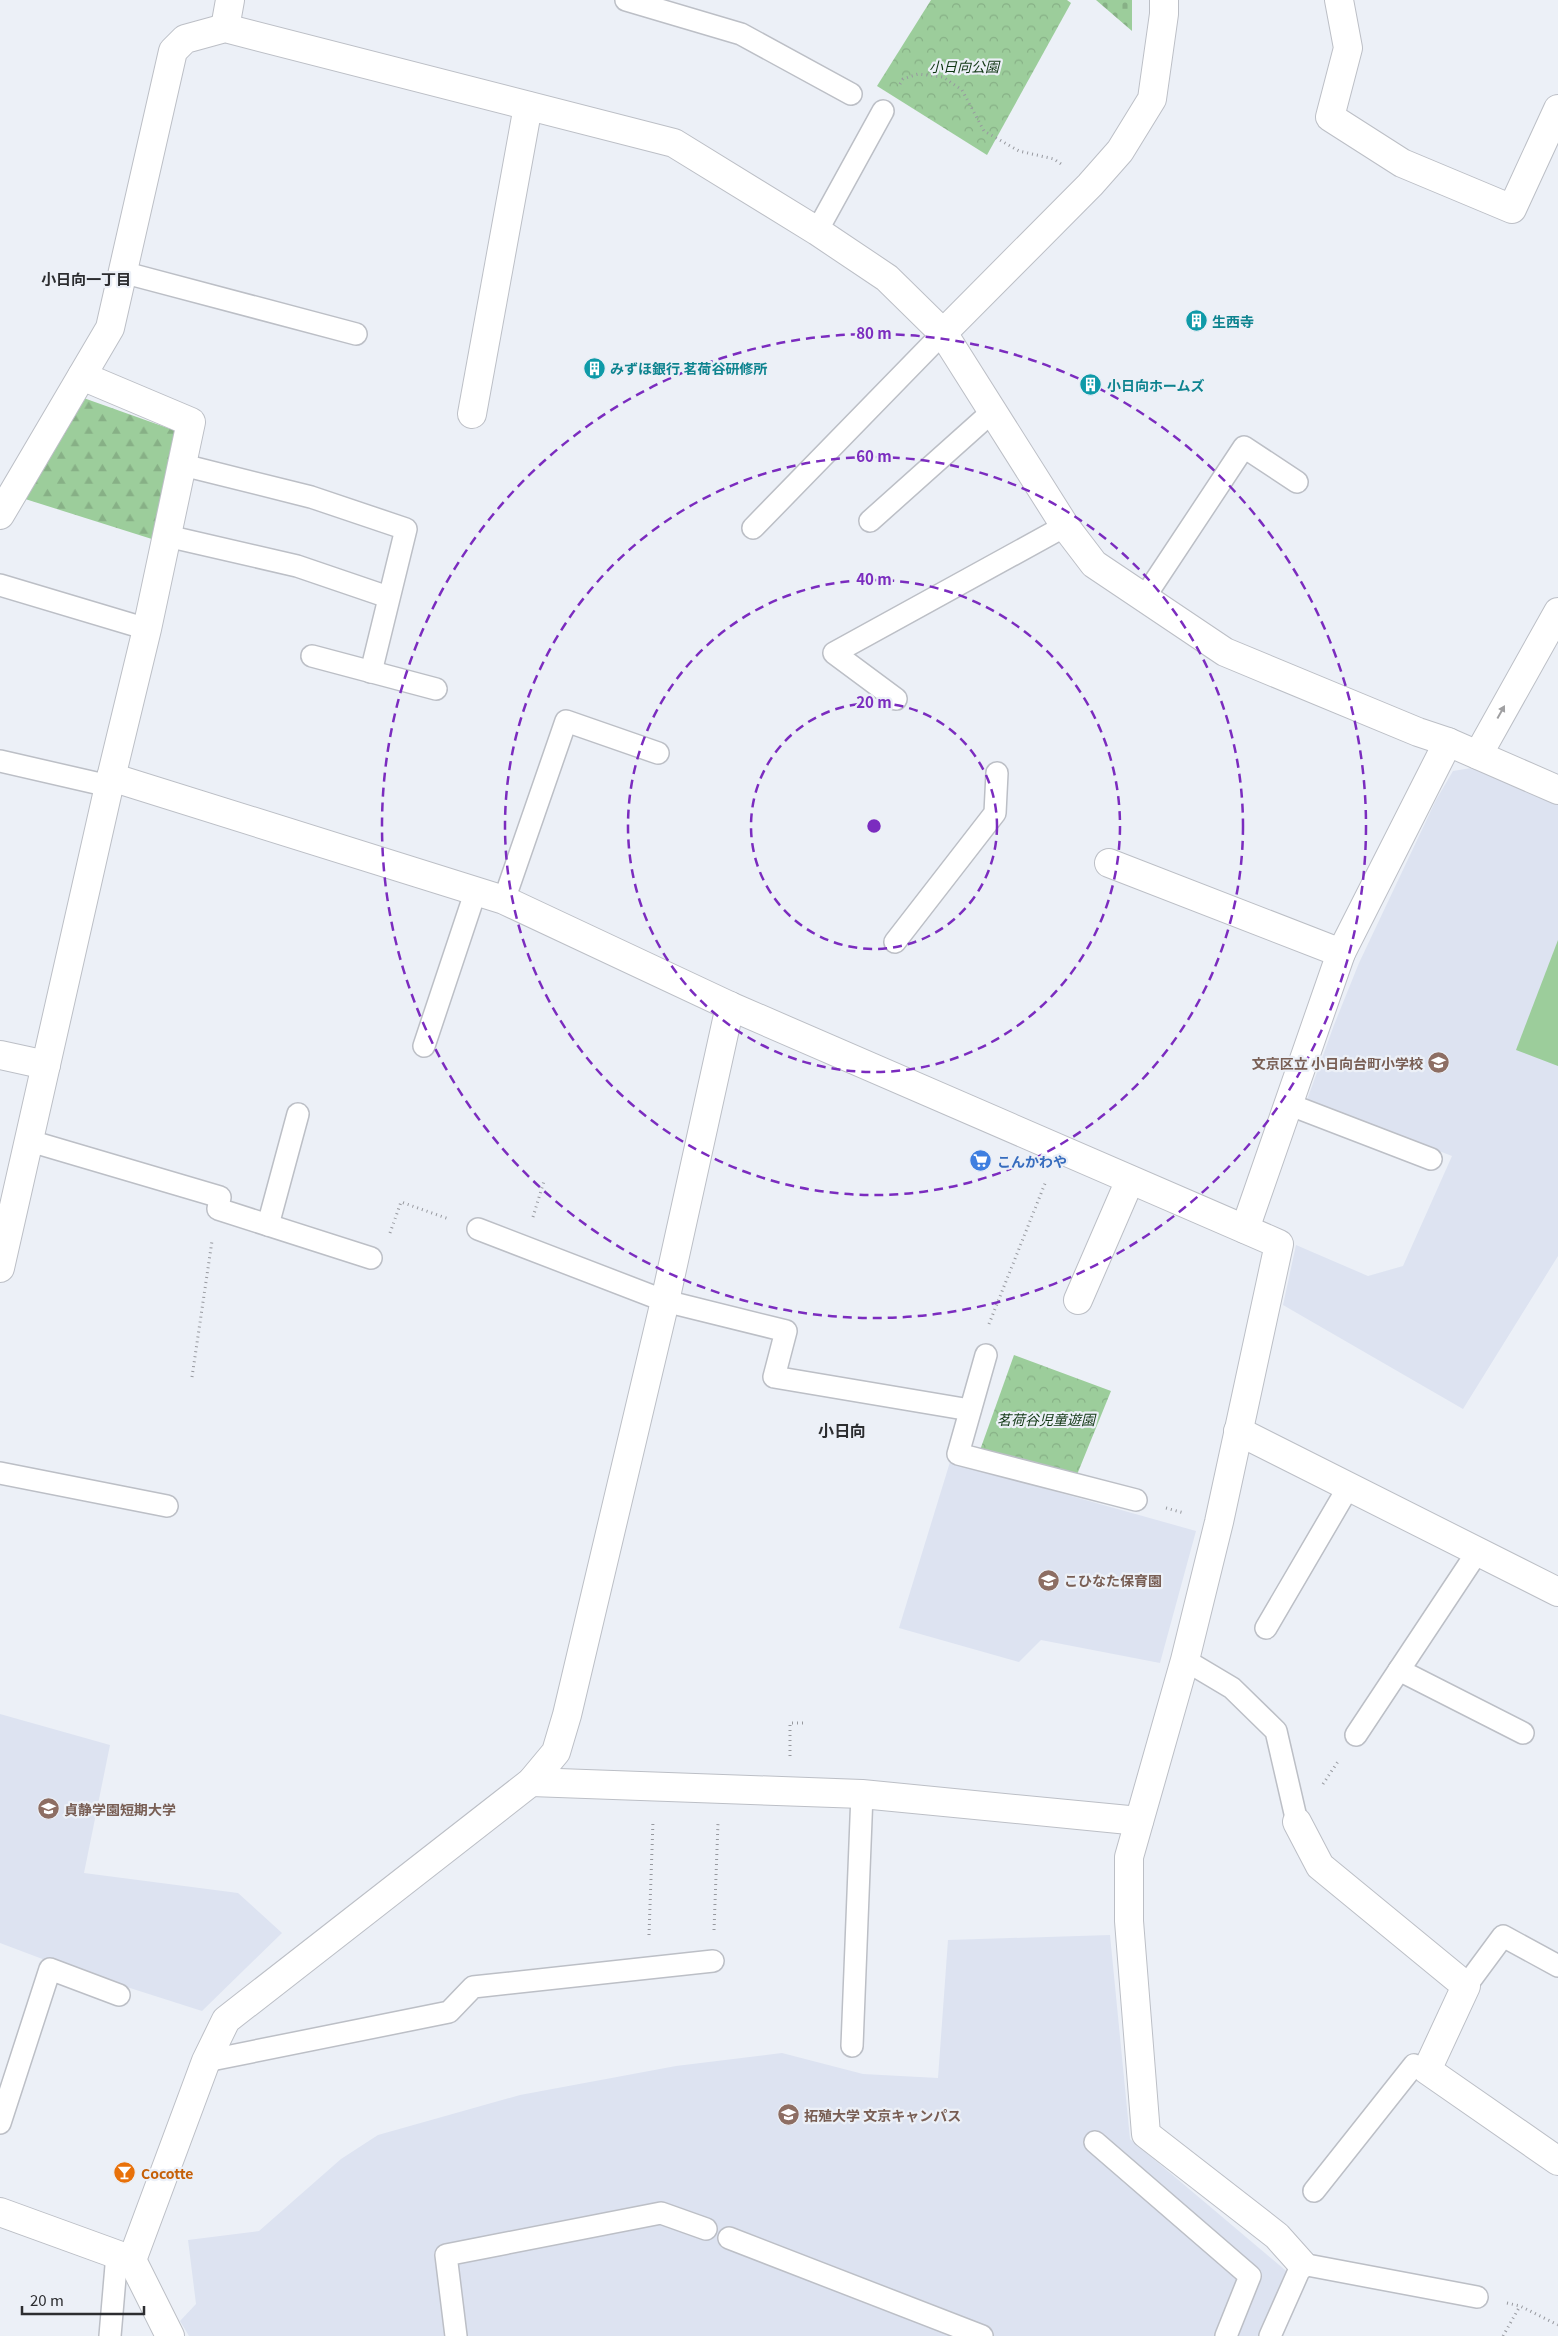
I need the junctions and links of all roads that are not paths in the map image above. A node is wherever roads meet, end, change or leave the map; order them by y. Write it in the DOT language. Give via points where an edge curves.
graph roads {
  1 [pos="230,0"];
  2 [pos="626,0"];
  3 [pos="1164,0"];
  4 [pos="1339,0"];
  5 [pos="225,28"];
  6 [pos="851,94"];
  7 [pos="528,106"];
  8 [pos="1558,109"];
  9 [pos="883,111"];
  10 [pos="817,231"];
  11 [pos="122,272"];
  12 [pos="943,333"];
  13 [pos="356,334"];
  14 [pos="82,376"];
  15 [pos="993,411"];
  16 [pos="472,414"];
  17 [pos="184,466"];
  18 [pos="1297,482"];
  19 [pos="0,515"];
  20 [pos="870,521"];
  21 [pos="1065,526"];
  22 [pos="753,528"];
  23 [pos="167,536"];
  24 [pos="0,585"];
  25 [pos="388,597"];
  26 [pos="1144,598"];
  27 [pos="1558,612"];
  28 [pos="147,629"];
  29 [pos="312,656"];
  30 [pos="371,672"];
  31 [pos="436,689"];
  32 [pos="896,699"];
  33 [pos="1448,742"];
  34 [pos="658,753"];
  35 [pos="1478,755"];
  36 [pos="0,760"];
  37 [pos="997,772"];
  38 [pos="110,782"];
  39 [pos="1558,790"];
  40 [pos="1109,863"];
  41 [pos="476,890"];
  42 [pos="504,900"];
  43 [pos="895,942"];
  44 [pos="1342,953"];
  45 [pos="730,1006"];
  46 [pos="424,1046"];
  47 [pos="0,1055"];
  48 [pos="46,1065"];
  49 [pos="1288,1104"];
  50 [pos="298,1114"];
  51 [pos="30,1140"];
  52 [pos="1431,1159"];
  53 [pos="1130,1180"];
  54 [pos="268,1225"];
  55 [pos="478,1229"];
  56 [pos="1245,1229"];
  57 [pos="371,1258"];
  58 [pos="0,1268"];
  59 [pos="1078,1300"];
  60 [pos="666,1301"];
  61 [pos="986,1355"];
  62 [pos="970,1410"];
  63 [pos="1238,1430"];
  64 [pos="0,1473"];
  65 [pos="1349,1486"];
  66 [pos="1136,1500"];
  67 [pos="167,1506"];
  68 [pos="1478,1551"];
  69 [pos="1558,1592"];
  70 [pos="1266,1628"];
  71 [pos="1185,1660"];
  72 [pos="1399,1670"];
  73 [pos="1523,1732"];
  74 [pos="1356,1735"];
  75 [pos="531,1782"];
  76 [pos="862,1794"];
  77 [pos="1139,1821"];
  78 [pos="1297,1822"];
  79 [pos="713,1961"];
  80 [pos="1558,1966"];
  81 [pos="1466,1986"];
  82 [pos="119,1995"];
  83 [pos="852,2046"];
  84 [pos="206,2061"];
  85 [pos="1427,2070"];
  86 [pos="0,2123"];
  87 [pos="1095,2142"];
  88 [pos="1558,2161"];
  89 [pos="1314,2190"];
  90 [pos="0,2212"];
  91 [pos="706,2229"];
  92 [pos="729,2238"];
  93 [pos="125,2257"];
  94 [pos="1302,2264"];
  95 [pos="1477,2297"];
  96 [pos="110,2336"];
  97 [pos="170,2336"];
  98 [pos="456,2336"];
  99 [pos="982,2336"];
  100 [pos="1226,2336"];
  101 [pos="1270,2336"];
  1 -- 5 [label="street"];
  2 -- 6 [label="lane" via="742,34"];
  3 -- 12 [label="street" via="1152,99 1120,151"];
  4 -- 8 [label="street" via="1348,48 1330,117 1402,163 1512,209"];
  5 -- 7 [label="street"];
  5 -- 11 [label="street" via="185,39 172,51"];
  7 -- 10 [label="street" via="674,143"];
  7 -- 16 [label="street"];
  9 -- 10 [label="lane"];
  10 -- 12 [label="street" via="887,278"];
  11 -- 13 [label="lane"];
  11 -- 14 [label="street" via="110,328"];
  12 -- 15 [label="street"];
  12 -- 22 [label="lane"];
  14 -- 17 [label="street" via="191,422"];
  14 -- 19 [label="street"];
  15 -- 20 [label="lane"];
  15 -- 21 [label="street"];
  17 -- 23 [label="street"];
  17 -- 25 [label="lane" via="310,497 406,529"];
  18 -- 26 [label="lane" via="1244,447"];
  21 -- 26 [label="street" via="1094,564"];
  21 -- 32 [label="lane" via="834,653"];
  23 -- 25 [label="lane" via="297,566"];
  23 -- 28 [label="street"];
  24 -- 28 [label="lane"];
  25 -- 30 [label="lane"];
  26 -- 33 [label="street" via="1225,652"];
  35 -- 27 [label="street, one-way"];
  28 -- 38 [label="street"];
  29 -- 30 [label="lane"];
  30 -- 31 [label="lane"];
  33 -- 35 [label="street"];
  33 -- 44 [label="street"];
  34 -- 42 [label="lane" via="566,721"];
  35 -- 39 [label="street"];
  36 -- 38 [label="lane"];
  37 -- 43 [label="lane" via="995,813"];
  38 -- 41 [label="street"];
  38 -- 48 [label="street"];
  40 -- 44 [label="street"];
  41 -- 42 [label="street"];
  41 -- 46 [label="lane"];
  42 -- 45 [label="street"];
  44 -- 49 [label="street"];
  45 -- 53 [label="street"];
  45 -- 60 [label="street"];
  47 -- 48 [label="street"];
  48 -- 51 [label="street"];
  49 -- 52 [label="lane"];
  49 -- 56 [label="street"];
  50 -- 54 [label="lane"];
  51 -- 54 [label="lane" via="220,1197 218,1209"];
  51 -- 58 [label="street"];
  53 -- 56 [label="street"];
  53 -- 59 [label="street"];
  54 -- 57 [label="lane"];
  55 -- 60 [label="lane"];
  56 -- 63 [label="street" via="1279,1244"];
  60 -- 62 [label="lane" via="786,1331 774,1376"];
  60 -- 75 [label="street" via="567,1715 556,1752"];
  61 -- 62 [label="lane"];
  62 -- 66 [label="lane" via="958,1454"];
  63 -- 65 [label="street"];
  63 -- 71 [label="street"];
  64 -- 67 [label="lane"];
  65 -- 68 [label="street"];
  65 -- 70 [label="lane"];
  68 -- 69 [label="street"];
  68 -- 72 [label="lane"];
  71 -- 77 [label="street"];
  71 -- 78 [label="lane" via="1232,1688 1276,1731"];
  72 -- 73 [label="lane"];
  72 -- 74 [label="lane"];
  75 -- 76 [label="street"];
  75 -- 84 [label="street" via="226,2020"];
  76 -- 77 [label="street"];
  76 -- 83 [label="lane"];
  77 -- 94 [label="street" via="1129,1857 1129,1921 1146,2134 1277,2236"];
  78 -- 81 [label="street" via="1320,1866"];
  79 -- 84 [label="lane" via="473,1987 449,2012"];
  80 -- 81 [label="lane" via="1503,1936"];
  81 -- 85 [label="street"];
  82 -- 86 [label="lane" via="50,1969"];
  84 -- 93 [label="street"];
  85 -- 88 [label="street"];
  85 -- 89 [label="lane" via="1414,2065"];
  87 -- 100 [label="lane" via="1250,2276"];
  90 -- 93 [label="street"];
  91 -- 98 [label="lane" via="661,2213 446,2255"];
  92 -- 99 [label="lane"];
  93 -- 96 [label="lane"];
  93 -- 97 [label="street"];
  94 -- 95 [label="lane"];
  94 -- 101 [label="lane"];
}
